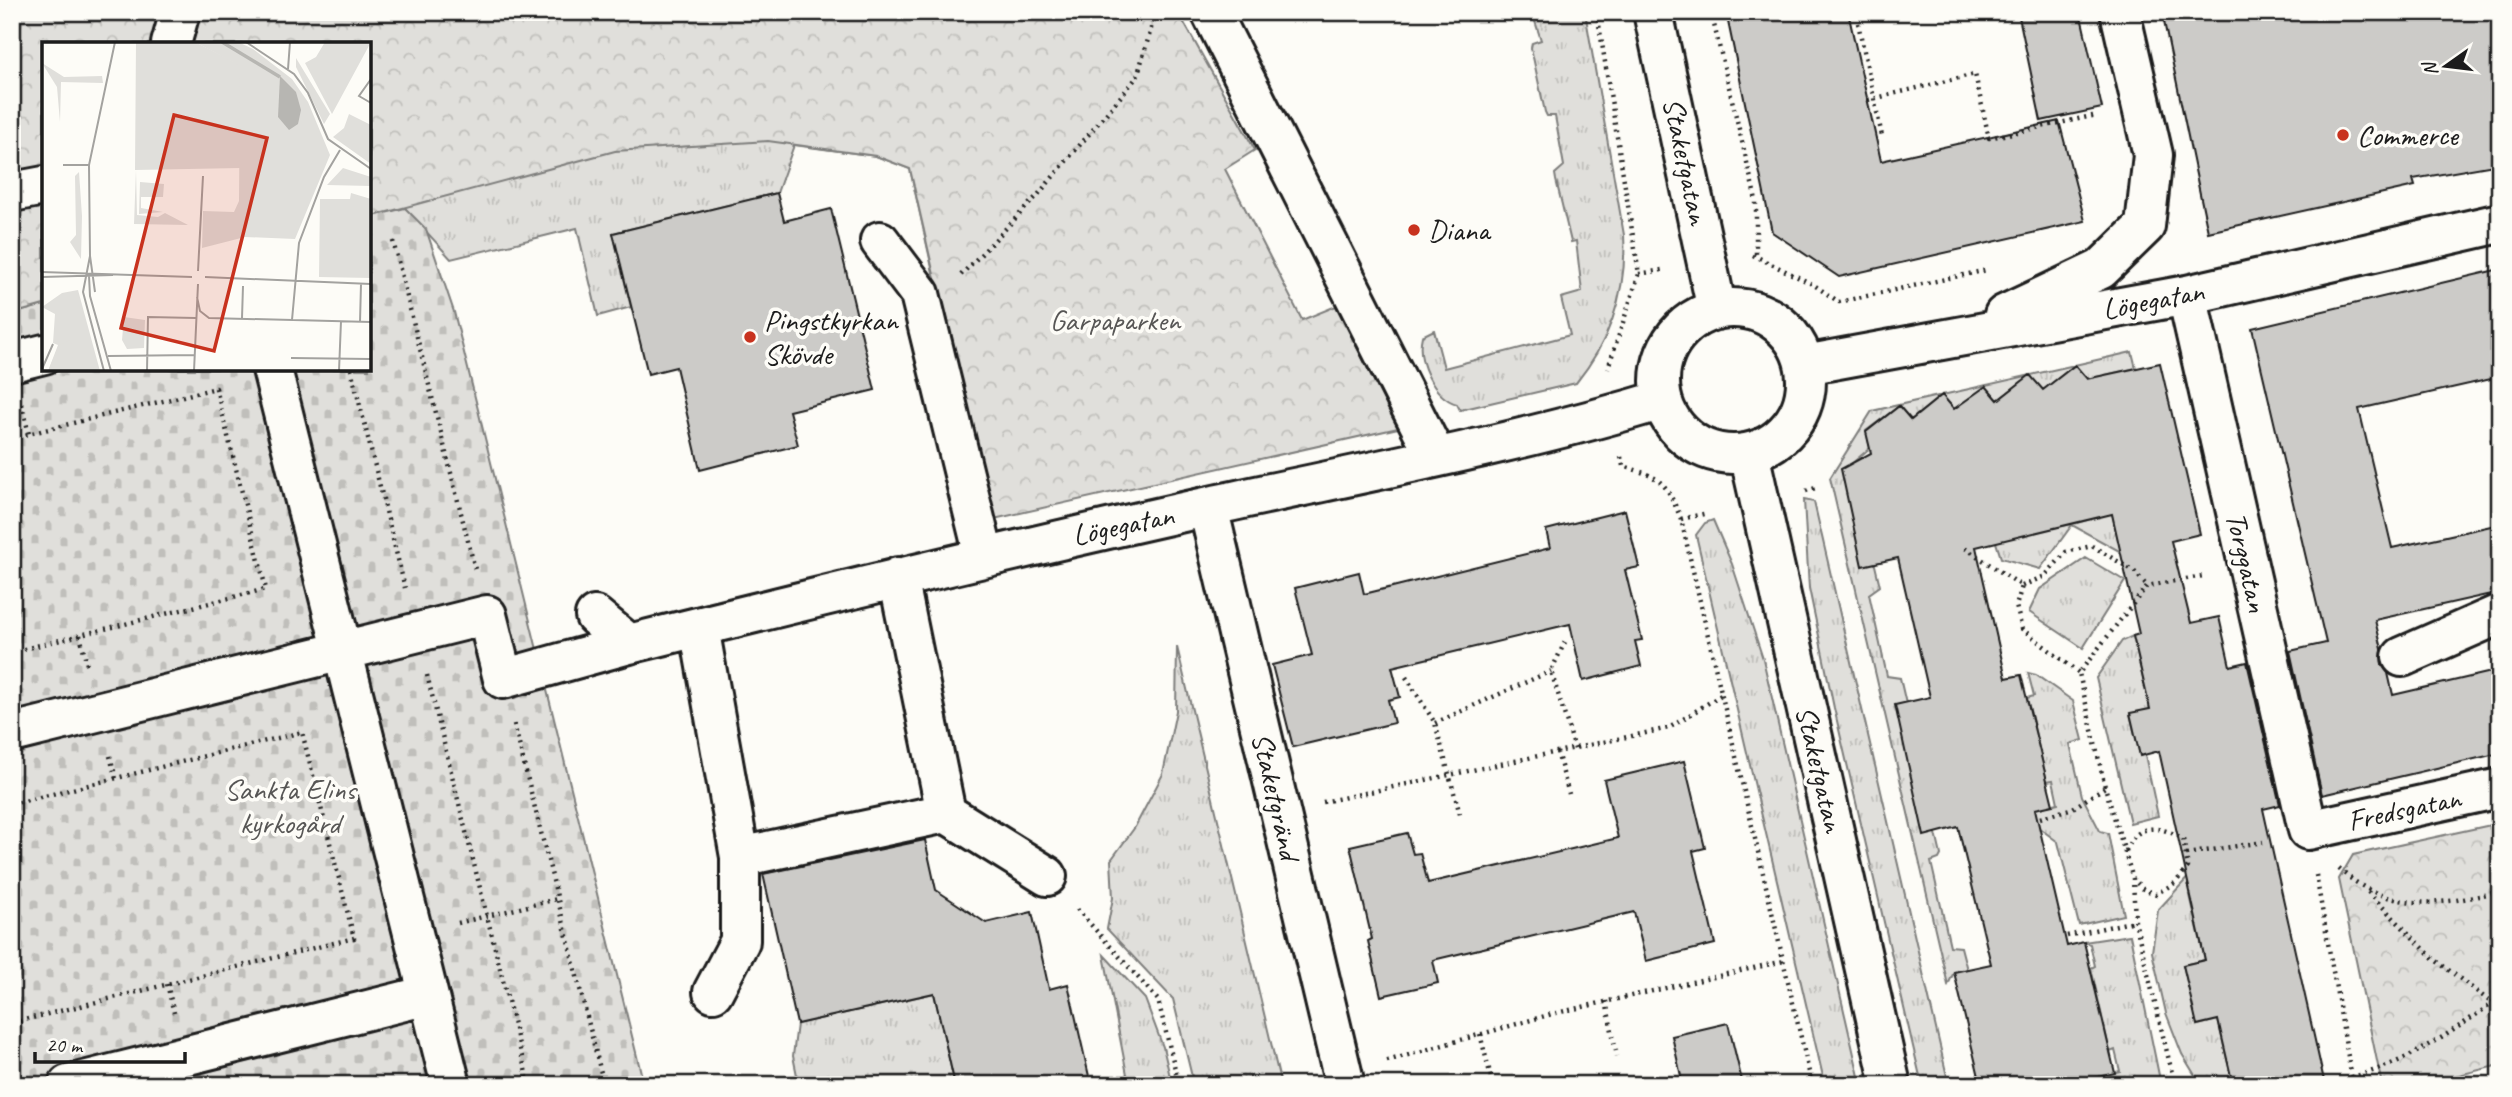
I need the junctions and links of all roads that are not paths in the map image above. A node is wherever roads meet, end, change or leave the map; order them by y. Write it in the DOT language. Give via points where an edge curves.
graph roads {
  1 [pos="180,12"];
  2 [pos="1211,12"];
  3 [pos="1653,12"];
  4 [pos="2120,12"];
  5 [pos="172,42"];
  6 [pos="42,186"];
  7 [pos="12,192"];
  8 [pos="2500,223"];
  9 [pos="880,241"];
  10 [pos="2187,295"];
  11 [pos="1717,310"];
  12 [pos="1957,337"];
  13 [pos="42,354"];
  14 [pos="12,362"];
  15 [pos="1805,365"];
  16 [pos="272,371"];
  17 [pos="1662,400"];
  18 [pos="1749,453"];
  19 [pos="1436,457"];
  20 [pos="1208,507"];
  21 [pos="984,556"];
  22 [pos="898,577"];
  23 [pos="2500,614"];
  24 [pos="595,616"];
  25 [pos="699,627"];
  26 [pos="629,644"];
  27 [pos="342,651"];
  28 [pos="2402,657"];
  29 [pos="12,733"];
  30 [pos="2500,788"];
  31 [pos="946,813"];
  32 [pos="2308,830"];
  33 [pos="740,857"];
  34 [pos="1047,876"];
  35 [pos="713,992"];
  36 [pos="428,995"];
  37 [pos="1343,1079"];
  38 [pos="68,1085"];
  39 [pos="451,1085"];
  40 [pos="1891,1085"];
  1 -- 5 [label="street"];
  2 -- 19 [label="street"];
  3 -- 11 [label="street, Staketgatan"];
  4 -- 12 [label="street" via="2153,155 2145,226 2101,269"];
  6 -- 7 [label="street"];
  8 -- 10 [label="street, Lögegatan"];
  9 -- 21 [label="street" via="920,294"];
  10 -- 12 [label="street, Lögegatan"];
  10 -- 32 [label="street, Torggatan"];
  11 -- 15 [label="street" via="1736,308 1772,320 1787,332"];
  11 -- 17 [label="street" via="1699,317 1670,343 1660,381"];
  12 -- 15 [label="street, Lögegatan"];
  13 -- 14 [label="street"];
  15 -- 18 [label="street" via="1800,411 1788,430 1770,445"];
  16 -- 27 [label="street"];
  17 -- 18 [label="street" via="1679,429 1704,449 1727,455"];
  17 -- 19 [label="street, Lögegatan"];
  18 -- 40 [label="street, Staketgatan"];
  19 -- 20 [label="street, Lögegatan"];
  20 -- 21 [label="street, Lögegatan"];
  20 -- 37 [label="street, Staketgränd"];
  21 -- 22 [label="street, Lögegatan"];
  22 -- 25 [label="street, Lögegatan"];
  22 -- 31 [label="street"];
  23 -- 28 [label="street"];
  24 -- 26 [label="street"];
  25 -- 26 [label="street, Lögegatan"];
  25 -- 33 [label="street"];
  26 -- 27 [label="street, Lögegatan" via="503,679 486,615"];
  27 -- 29 [label="street"];
  27 -- 36 [label="street"];
  30 -- 32 [label="street, Fredsgatan"];
  31 -- 33 [label="street"];
  31 -- 34 [label="street"];
  33 -- 35 [label="street" via="740,941"];
  36 -- 38 [label="street"];
  36 -- 39 [label="street"];
}
